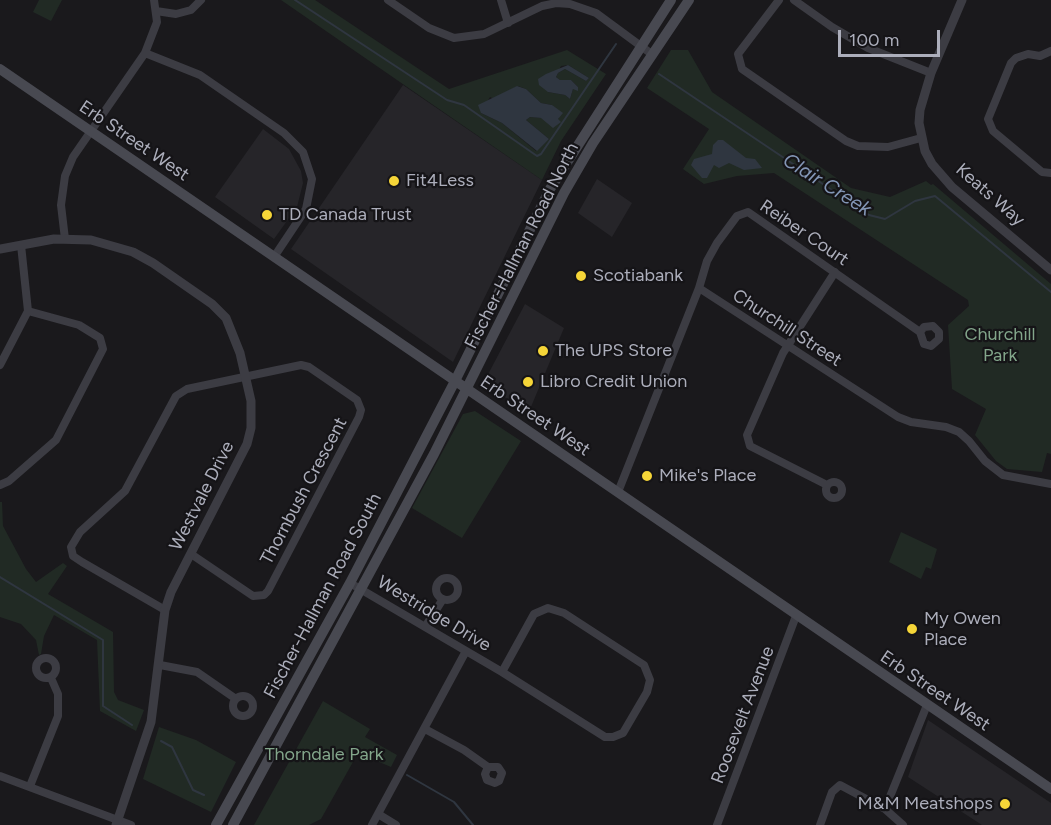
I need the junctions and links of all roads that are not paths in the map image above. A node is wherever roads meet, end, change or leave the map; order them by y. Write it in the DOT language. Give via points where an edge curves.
graph roads {
  1 [pos="154,0"];
  2 [pos="201,0"];
  3 [pos="388,0"];
  4 [pos="501,0"];
  5 [pos="671,0"];
  6 [pos="689,0"];
  7 [pos="779,0"];
  8 [pos="794,0"];
  9 [pos="962,0"];
  10 [pos="587,4"];
  11 [pos="156,11"];
  12 [pos="508,23"];
  13 [pos="641,46"];
  14 [pos="1051,51"];
  15 [pos="145,53"];
  16 [pos="653,55"];
  17 [pos="0,69"];
  18 [pos="931,73"];
  19 [pos="91,132"];
  20 [pos="921,138"];
  21 [pos="1051,173"];
  22 [pos="65,239"];
  23 [pos="21,245"];
  24 [pos="0,249"];
  25 [pos="274,257"];
  26 [pos="1051,270"];
  27 [pos="835,272"];
  28 [pos="699,288"];
  29 [pos="28,311"];
  30 [pos="920,332"];
  31 [pos="787,346"];
  32 [pos="0,365"];
  33 [pos="245,377"];
  34 [pos="455,381"];
  35 [pos="468,390"];
  36 [pos="1051,484"];
  37 [pos="0,485"];
  38 [pos="827,485"];
  39 [pos="618,492"];
  40 [pos="190,554"];
  41 [pos="350,583"];
  42 [pos="363,589"];
  43 [pos="443,599"];
  44 [pos="165,610"];
  45 [pos="796,616"];
  46 [pos="425,627"];
  47 [pos="466,651"];
  48 [pos="160,665"];
  49 [pos="502,672"];
  50 [pos="51,678"];
  51 [pos="236,699"];
  52 [pos="927,705"];
  53 [pos="425,729"];
  54 [pos="488,767"];
  55 [pos="0,776"];
  56 [pos="30,786"];
  57 [pos="1051,789"];
  58 [pos="885,809"];
  59 [pos="378,814"];
  60 [pos="117,822"];
  61 [pos="131,825"];
  62 [pos="216,825"];
  63 [pos="233,825"];
  64 [pos="372,825"];
  65 [pos="396,825"];
  66 [pos="717,825"];
  67 [pos="820,825"];
  68 [pos="903,825"];
  1 -- 11 [label="street"];
  2 -- 11 [label="street" via="191,10 180,13"];
  3 -- 12 [label="street" via="429,28 454,38 471,37"];
  4 -- 12 [label="street"];
  5 -- 13 [label="main road, Fischer-Hallman Road North"];
  6 -- 16 [label="main road, Fischer-Hallman Road North"];
  7 -- 20 [label="street" via="738,54 742,69 858,146 888,147"];
  8 -- 18 [label="street" via="868,48"];
  9 -- 18 [label="street, Keats Way"];
  10 -- 12 [label="street" via="556,3"];
  10 -- 13 [label="street"];
  11 -- 15 [label="street"];
  13 -- 16 [label="street"];
  13 -- 34 [label="main road, Fischer-Hallman Road North" via="550,189"];
  14 -- 21 [label="street" via="1040,56 1016,57 988,119 993,131 1042,172"];
  15 -- 19 [label="street"];
  15 -- 25 [label="street" via="200,75 284,133 303,152 312,179 306,209"];
  16 -- 35 [label="main road, Fischer-Hallman Road North" via="564,193"];
  17 -- 19 [label="main road, Erb Street West"];
  18 -- 20 [label="street, Keats Way" via="920,110"];
  19 -- 22 [label="street" via="63,183"];
  19 -- 25 [label="main road, Erb Street West"];
  20 -- 26 [label="street, Keats Way" via="932,164 952,187"];
  22 -- 23 [label="street, Westvale Drive"];
  22 -- 33 [label="street, Westvale Drive" via="101,242 133,252 212,304 234,333"];
  23 -- 24 [label="street, Westvale Drive"];
  23 -- 29 [label="street"];
  25 -- 34 [label="main road, Erb Street West"];
  27 -- 28 [label="street, Reiber Court" via="748,212 737,216 717,243"];
  27 -- 30 [label="street, Reiber Court"];
  27 -- 31 [label="street"];
  28 -- 31 [label="street, Churchill Street"];
  28 -- 39 [label="street"];
  29 -- 32 [label="street"];
  29 -- 37 [label="street" via="87,330 100,338 103,350 56,440"];
  31 -- 36 [label="street, Churchill Street" via="898,417 959,432 999,473"];
  31 -- 38 [label="street" via="747,442"];
  33 -- 40 [label="street, Westvale Drive" via="252,413 247,444"];
  33 -- 40 [label="street, Thornbush Crescent" via="291,366 309,367 357,400 359,417 264,595 246,593"];
  33 -- 44 [label="street" via="187,389 176,396 125,491 73,542 76,558"];
  34 -- 35 [label="main road, Erb Street West"];
  34 -- 41 [label="main road, Fischer-Hallman Road South"];
  35 -- 39 [label="main road, Erb Street West"];
  35 -- 42 [label="main road, Fischer-Hallman Road South"];
  39 -- 45 [label="main road, Erb Street West"];
  40 -- 44 [label="street, Westvale Drive"];
  41 -- 42 [label="street, Westridge Drive"];
  41 -- 62 [label="main road, Fischer-Hallman Road South"];
  42 -- 46 [label="street, Westridge Drive"];
  42 -- 63 [label="main road, Fischer-Hallman Road South"];
  43 -- 46 [label="street"];
  44 -- 48 [label="street, Westvale Drive"];
  45 -- 52 [label="main road, Erb Street West"];
  45 -- 66 [label="street, Roosevelt Avenue"];
  46 -- 47 [label="street, Westridge Drive"];
  47 -- 49 [label="street, Westridge Drive"];
  47 -- 53 [label="street"];
  48 -- 51 [label="street" via="197,672"];
  48 -- 60 [label="street, Westvale Drive" via="151,722"];
  49 -- 49 [label="street, Westridge Drive" via="596,732 614,737 628,726 650,680 644,665 564,613 548,608 534,614"];
  50 -- 56 [label="street" via="58,694 58,717"];
  52 -- 57 [label="main road, Erb Street West"];
  52 -- 58 [label="street"];
  53 -- 54 [label="street"];
  53 -- 59 [label="street"];
  55 -- 56 [label="street"];
  56 -- 60 [label="street"];
  58 -- 67 [label="street" via="840,785 832,792"];
  58 -- 68 [label="street"];
  59 -- 64 [label="street"];
  59 -- 65 [label="street"];
  60 -- 61 [label="street"];
}
